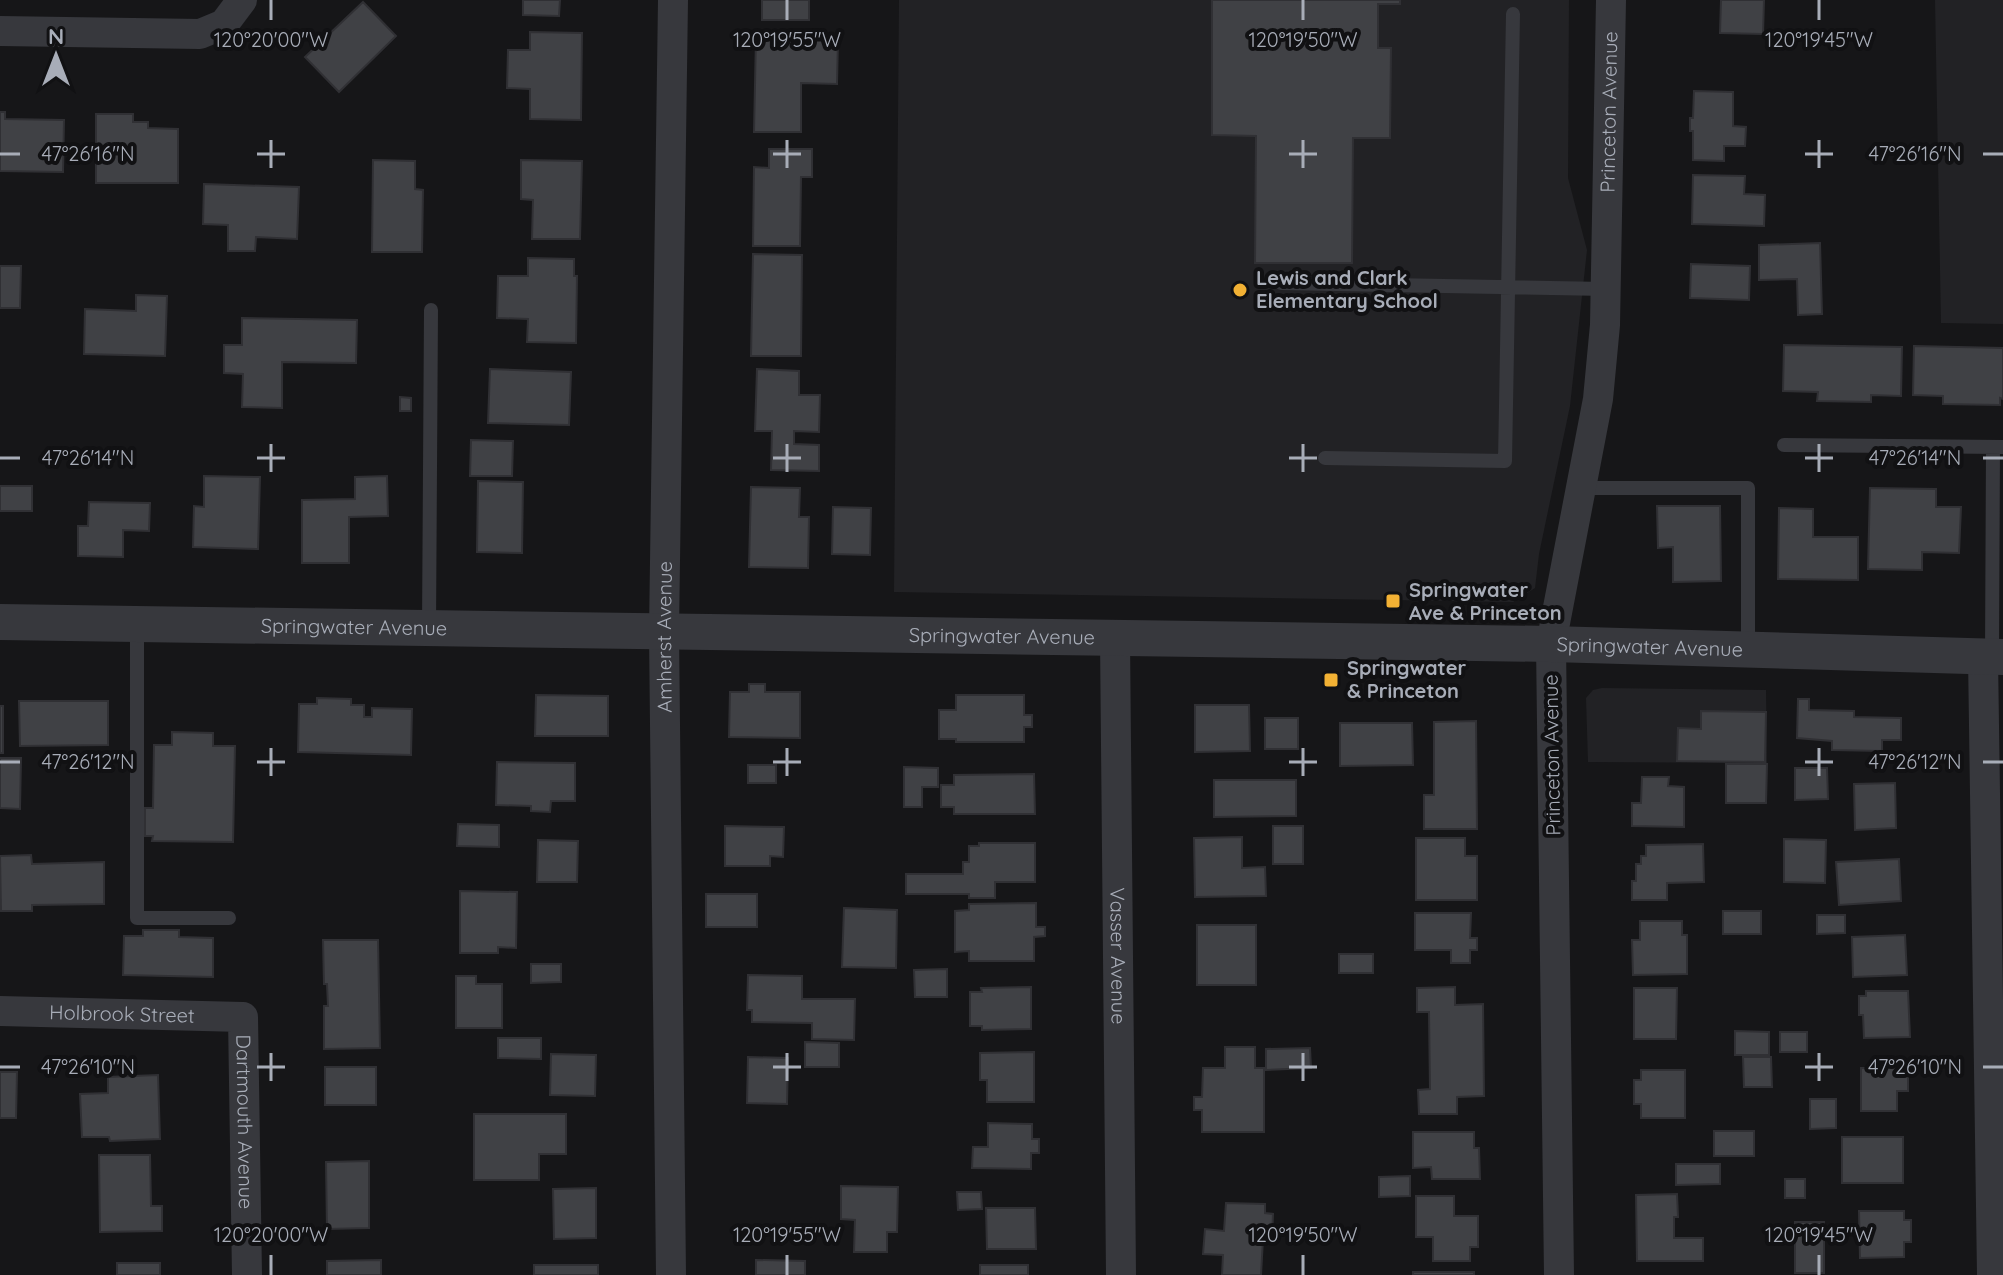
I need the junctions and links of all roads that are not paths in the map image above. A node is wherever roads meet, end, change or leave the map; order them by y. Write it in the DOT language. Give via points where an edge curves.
graph roads {
  1 [pos="242,0"];
  2 [pos="673,0"];
  3 [pos="1611,0"];
  4 [pos="1513,14"];
  5 [pos="0,31"];
  6 [pos="1281,283"];
  7 [pos="1508,288"];
  8 [pos="1606,289"];
  9 [pos="431,310"];
  10 [pos="1784,445"];
  11 [pos="1998,447"];
  12 [pos="1325,458"];
  13 [pos="1583,488"];
  14 [pos="0,622"];
  15 [pos="137,624"];
  16 [pos="429,628"];
  17 [pos="664,632"];
  18 [pos="1115,638"];
  19 [pos="1551,644"];
  20 [pos="1748,650"];
  21 [pos="1993,656"];
  22 [pos="229,918"];
  23 [pos="0,1011"];
  24 [pos="243,1017"];
  25 [pos="247,1275"];
  26 [pos="671,1275"];
  27 [pos="1121,1275"];
  28 [pos="1559,1275"];
  29 [pos="1992,1275"];
  1 -- 5 [label="street" via="224,24 200,34"];
  2 -- 17 [label="street, Amherst Avenue"];
  3 -- 8 [label="street, Princeton Avenue"];
  4 -- 7 [label="lane"];
  6 -- 7 [label="lane"];
  7 -- 8 [label="lane"];
  7 -- 12 [label="lane" via="1505,461"];
  8 -- 13 [label="street, Princeton Avenue" via="1598,399"];
  9 -- 16 [label="lane"];
  10 -- 11 [label="lane"];
  11 -- 21 [label="lane"];
  13 -- 19 [label="street, Princeton Avenue"];
  13 -- 20 [label="lane" via="1748,488"];
  14 -- 15 [label="street, Springwater Avenue"];
  15 -- 16 [label="street, Springwater Avenue"];
  15 -- 22 [label="lane" via="137,918"];
  16 -- 17 [label="street, Springwater Avenue"];
  17 -- 18 [label="street, Springwater Avenue"];
  17 -- 26 [label="street, Amherst Avenue"];
  18 -- 19 [label="street, Springwater Avenue"];
  18 -- 27 [label="street, Vasser Avenue"];
  19 -- 20 [label="street, Springwater Avenue"];
  19 -- 28 [label="street, Princeton Avenue"];
  20 -- 21 [label="street, Springwater Avenue"];
  21 -- 29 [label="street"];
  23 -- 24 [label="street, Holbrook Street"];
  24 -- 25 [label="street, Dartmouth Avenue"];
}
